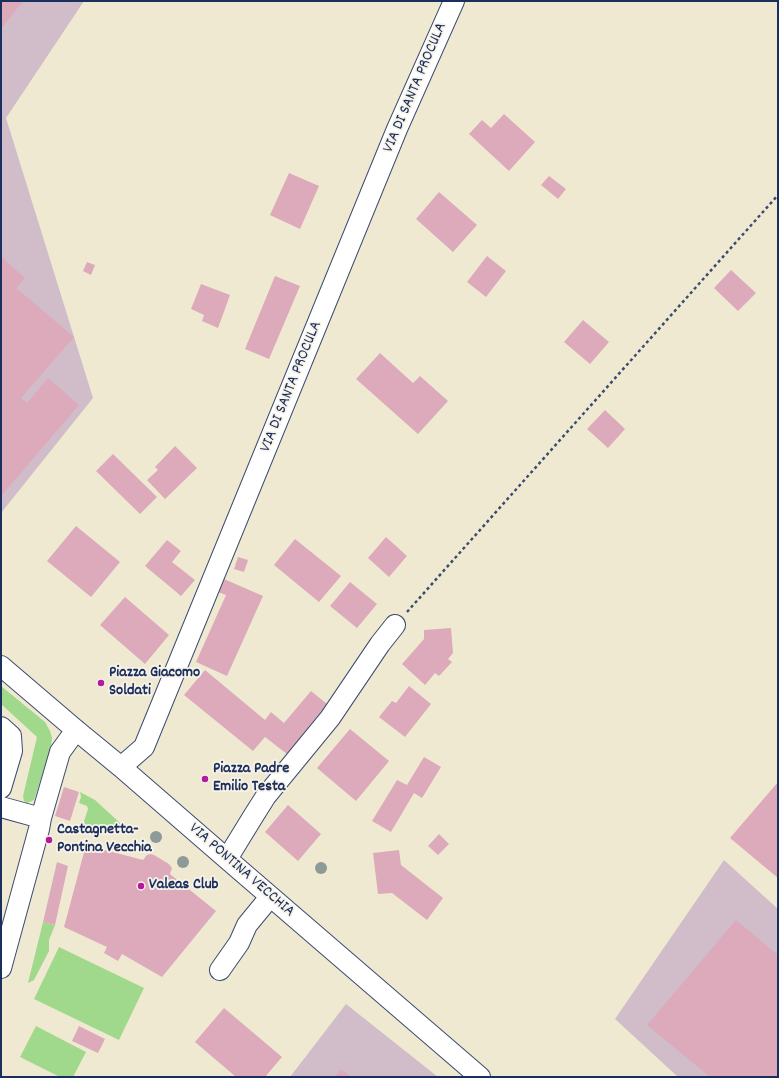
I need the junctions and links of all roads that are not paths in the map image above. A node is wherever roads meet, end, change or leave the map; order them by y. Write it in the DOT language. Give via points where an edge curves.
graph roads {
  1 [pos="454,1"];
  2 [pos="395,625"];
  3 [pos="1,666"];
  4 [pos="1,728"];
  5 [pos="76,730"];
  6 [pos="122,767"];
  7 [pos="1,788"];
  8 [pos="1,807"];
  9 [pos="41,818"];
  10 [pos="227,859"];
  11 [pos="270,896"];
  12 [pos="1,968"];
  13 [pos="220,970"];
  14 [pos="480,1077"];
  1 -- 6 [label="street, VIA DI SANTA PROCULA" via="394,137 144,747"];
  2 -- 10 [label="street" via="330,718 266,796"];
  3 -- 5 [label="street, VIA PONTINA VECCHIA"];
  4 -- 7 [label="street" via="10,736 12,751"];
  5 -- 6 [label="street, VIA PONTINA VECCHIA"];
  5 -- 9 [label="street" via="60,752"];
  6 -- 10 [label="street, VIA PONTINA VECCHIA"];
  8 -- 9 [label="street"];
  9 -- 12 [label="street"];
  10 -- 11 [label="street, VIA PONTINA VECCHIA"];
  11 -- 13 [label="street" via="247,925 239,943"];
  11 -- 14 [label="street, VIA PONTINA VECCHIA"];
}
